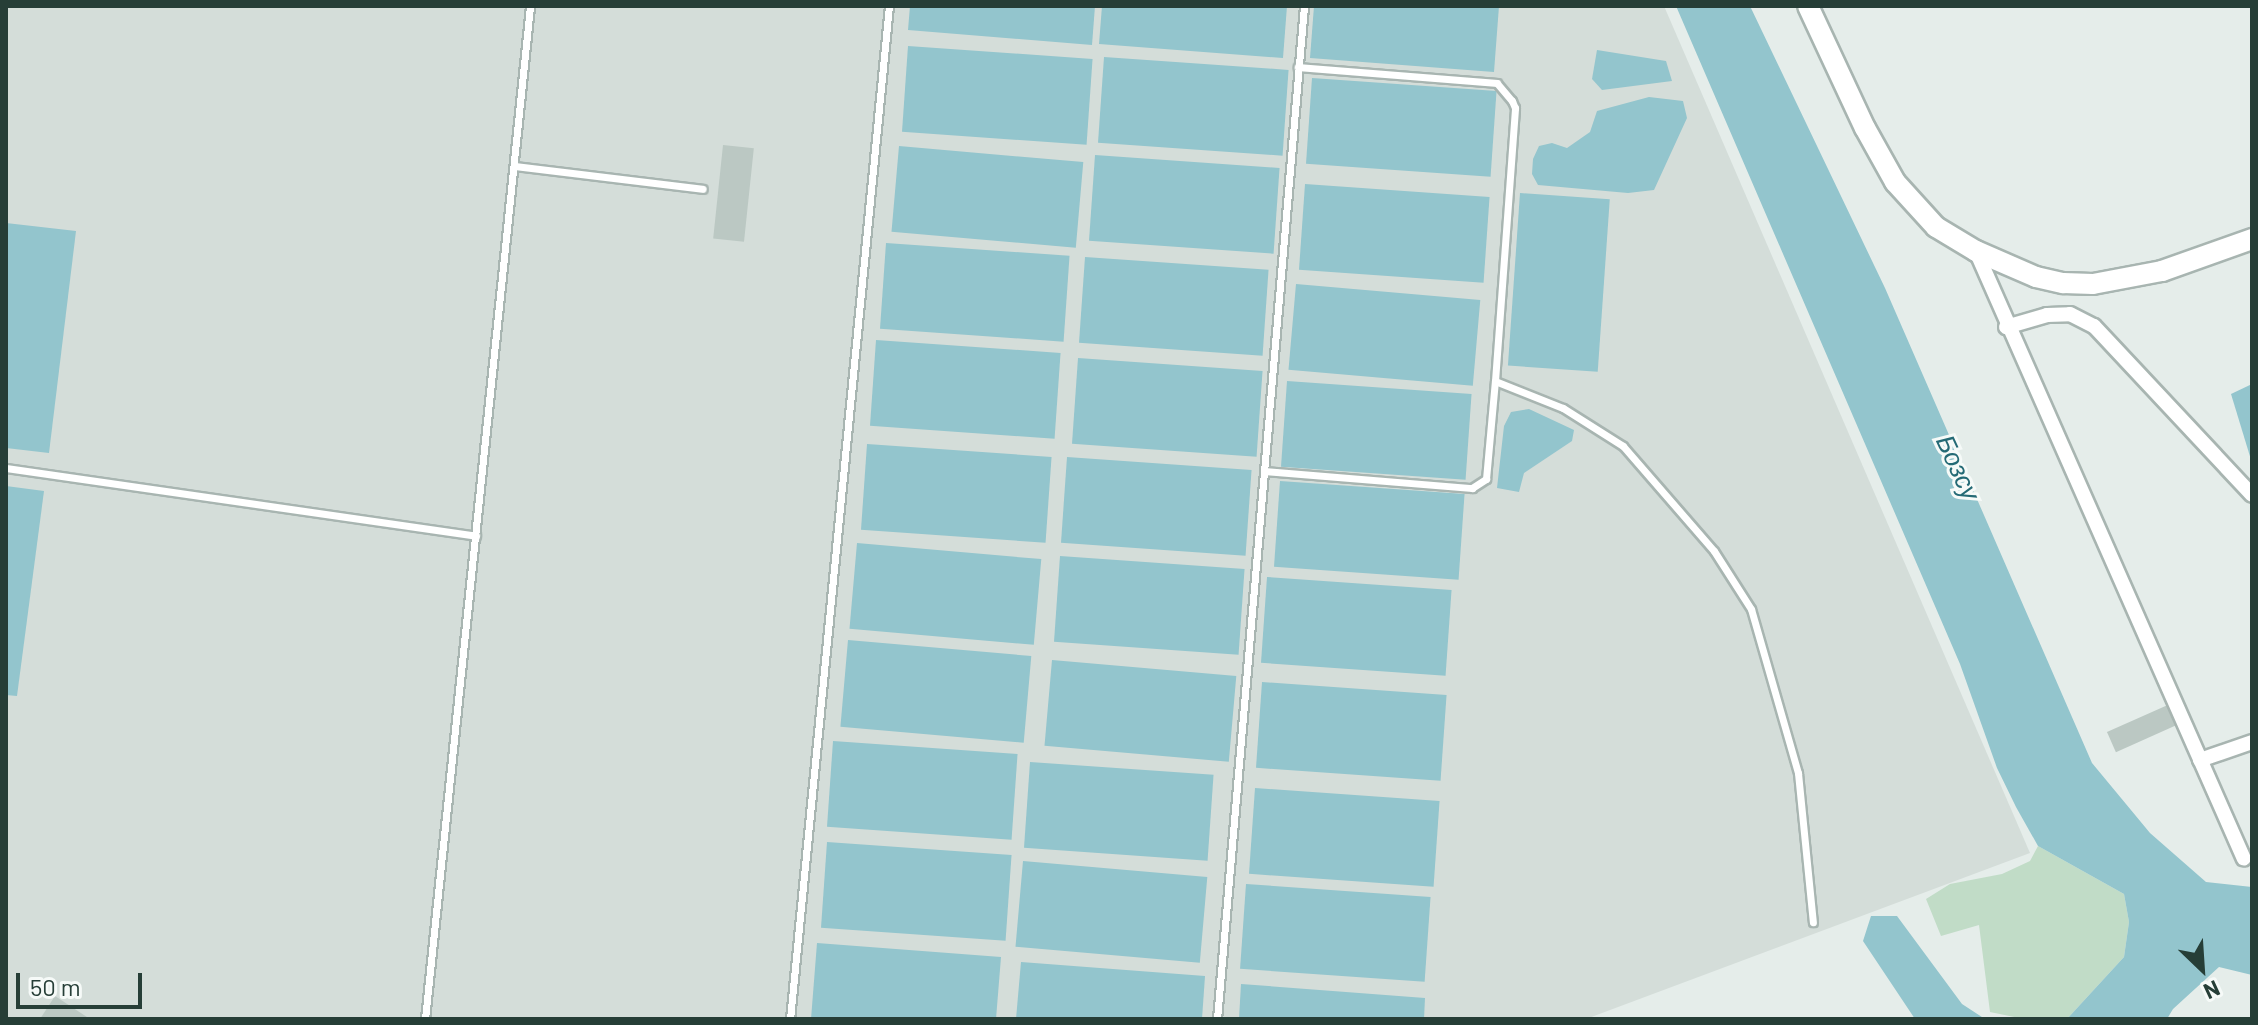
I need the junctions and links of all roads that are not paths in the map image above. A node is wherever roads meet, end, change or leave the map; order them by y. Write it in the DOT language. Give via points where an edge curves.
graph roads {
  1 [pos="530,6"];
  2 [pos="889,6"];
  3 [pos="1304,6"];
  4 [pos="1808,6"];
  5 [pos="1298,67"];
  6 [pos="514,166"];
  7 [pos="703,189"];
  8 [pos="2252,239"];
  9 [pos="1976,251"];
  10 [pos="2006,327"];
  11 [pos="1495,381"];
  12 [pos="6,468"];
  13 [pos="1264,471"];
  14 [pos="2252,495"];
  15 [pos="476,536"];
  16 [pos="2252,742"];
  17 [pos="2200,760"];
  18 [pos="2244,859"];
  19 [pos="1813,922"];
  20 [pos="425,1019"];
  21 [pos="790,1019"];
  22 [pos="1217,1019"];
  1 -- 6 [label="lane"];
  2 -- 21 [label="lane"];
  3 -- 5 [label="lane"];
  4 -- 9 [label="main road" via="1895,182 1936,227"];
  5 -- 11 [label="lane" via="1497,83 1512,101"];
  5 -- 13 [label="lane"];
  6 -- 7 [label="lane"];
  6 -- 15 [label="lane"];
  8 -- 9 [label="main road" via="2162,271 2093,284 2045,279"];
  9 -- 10 [label="street"];
  10 -- 14 [label="street" via="2070,314 2094,326"];
  10 -- 17 [label="street"];
  11 -- 13 [label="lane" via="1486,479 1472,488"];
  11 -- 19 [label="lane" via="1563,408 1623,446 1714,551 1751,609 1798,773"];
  12 -- 15 [label="lane"];
  13 -- 22 [label="lane"];
  15 -- 20 [label="lane"];
  16 -- 17 [label="street"];
  17 -- 18 [label="street"];
}
